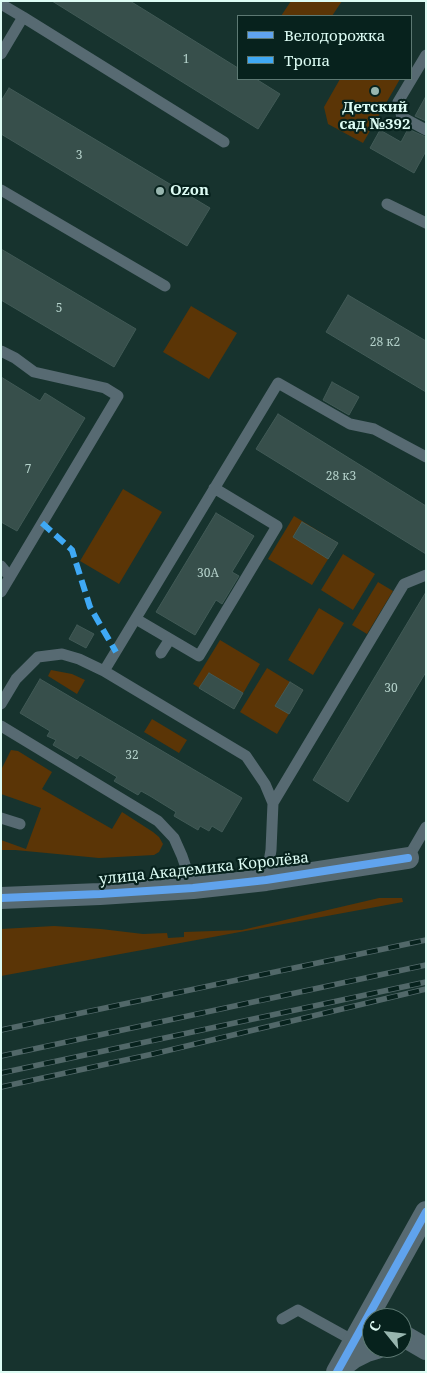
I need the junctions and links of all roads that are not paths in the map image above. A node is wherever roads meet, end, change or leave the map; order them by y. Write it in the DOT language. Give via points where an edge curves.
graph roads {
  1 [pos="1,4"];
  2 [pos="23,17"];
  3 [pos="1,54"];
  4 [pos="426,55"];
  5 [pos="412,78"];
  6 [pos="411,80"];
  7 [pos="426,130"];
  8 [pos="224,142"];
  9 [pos="1,190"];
  10 [pos="387,204"];
  11 [pos="426,223"];
  12 [pos="165,286"];
  13 [pos="1,351"];
  14 [pos="426,457"];
  15 [pos="214,488"];
  16 [pos="1,566"];
  17 [pos="426,575"];
  18 [pos="10,577"];
  19 [pos="1,592"];
  20 [pos="136,619"];
  21 [pos="170,639"];
  22 [pos="161,653"];
  23 [pos="104,671"];
  24 [pos="1,704"];
  25 [pos="1,726"];
  26 [pos="273,803"];
  27 [pos="1,818"];
  28 [pos="20,824"];
  29 [pos="426,827"];
  30 [pos="408,858"];
  31 [pos="266,880"];
  32 [pos="193,888"];
  33 [pos="1,898"];
  34 [pos="426,1212"];
  35 [pos="376,1308"];
  36 [pos="282,1319"];
  37 [pos="362,1330"];
  38 [pos="354,1341"];
  39 [pos="362,1354"];
  40 [pos="338,1370"];
  1 -- 2 [label="lane"];
  2 -- 3 [label="lane"];
  2 -- 8 [label="lane"];
  4 -- 5 [label="lane"];
  6 -- 7 [label="lane" via="398,102 402,117"];
  9 -- 12 [label="lane"];
  10 -- 11 [label="lane"];
  13 -- 18 [label="lane" via="34,372 105,388 118,396"];
  14 -- 15 [label="lane" via="374,429 350,424 278,383"];
  15 -- 20 [label="lane"];
  15 -- 21 [label="lane" via="277,526 199,656"];
  16 -- 18 [label="lane"];
  17 -- 26 [label="lane" via="404,584"];
  18 -- 19 [label="lane"];
  20 -- 21 [label="lane"];
  20 -- 23 [label="lane"];
  21 -- 22 [label="lane"];
  23 -- 24 [label="lane" via="62,654 38,657 16,679"];
  23 -- 26 [label="lane" via="246,756 265,784"];
  25 -- 32 [label="lane" via="158,821 174,838"];
  26 -- 31 [label="lane"];
  27 -- 28 [label="lane"];
  29 -- 30 [label="lane"];
  30 -- 31 [label="street, улица Академика Королёва"];
  31 -- 32 [label="street, улица Академика Королёва"];
  32 -- 33 [label="street, улица Академика Королёва"];
  34 -- 35 [label="street"];
  36 -- 38 [label="lane" via="298,1310"];
  37 -- 38 [label="street"];
  38 -- 40 [label="street"];
  39 -- 40 [label="street"];
}
